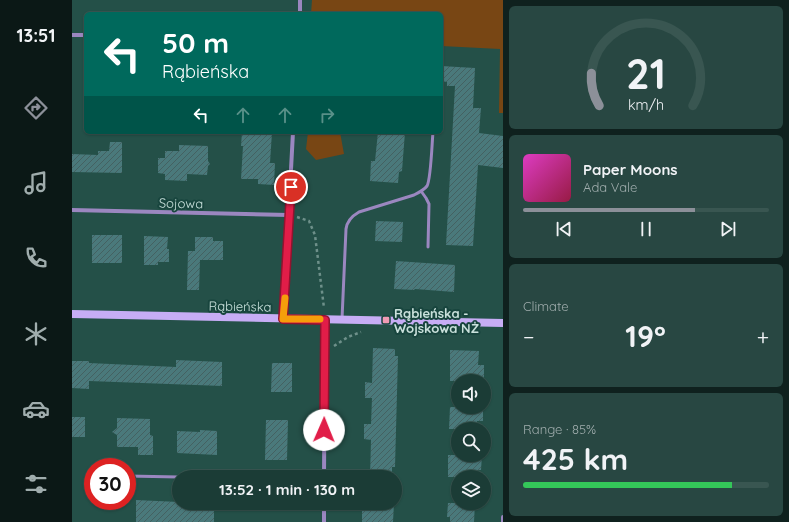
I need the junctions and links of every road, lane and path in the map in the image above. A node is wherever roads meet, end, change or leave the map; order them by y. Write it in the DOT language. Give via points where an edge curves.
graph roads {
  1 [pos="300,0"];
  2 [pos="300,12"];
  3 [pos="72,35"];
  4 [pos="84,36"];
  5 [pos="293,134"];
  6 [pos="433,134"];
  7 [pos="421,191"];
  8 [pos="72,210"];
  9 [pos="289,215"];
  10 [pos="428,247"];
  11 [pos="72,314"];
  12 [pos="283,319"];
  13 [pos="325,320"];
  14 [pos="342,320"];
  15 [pos="503,323"];
  16 [pos="363,329"];
  17 [pos="325,352"];
  18 [pos="324,470"];
  19 [pos="136,476"];
  20 [pos="172,478"];
  21 [pos="324,510"];
  22 [pos="503,517"];
  23 [pos="324,522"];
  24 [pos="503,522"];
  1 -- 2 [label="street"];
  3 -- 4 [label="street"];
  5 -- 9 [label="street"];
  6 -- 7 [label="lane" via="429,180"];
  7 -- 10 [label="lane" via="429,204"];
  7 -- 14 [label="lane" via="359,212 347,224"];
  8 -- 9 [label="street, Sojowa"];
  9 -- 12 [label="street"];
  9 -- 13 [label="path" via="309,221 315,234"];
  11 -- 12 [label="street, Rąbieńska"];
  12 -- 13 [label="street, Rąbieńska"];
  13 -- 14 [label="street, Rąbieńska"];
  13 -- 17 [label="street"];
  14 -- 15 [label="street, Rąbieńska"];
  16 -- 17 [label="path" via="362,332 348,337"];
  17 -- 18 [label="street"];
  19 -- 20 [label="lane"];
  21 -- 23 [label="street"];
  22 -- 24 [label="street"];
}
